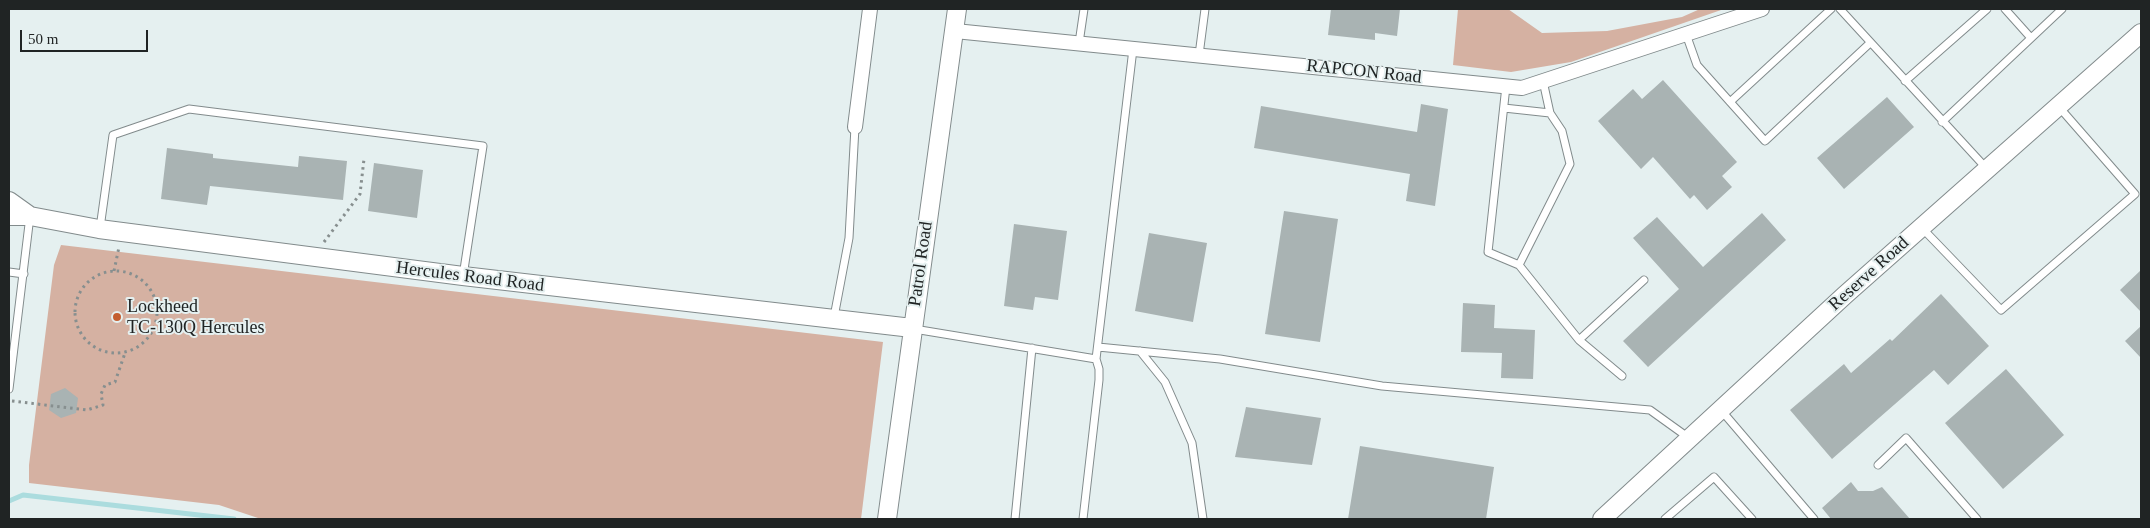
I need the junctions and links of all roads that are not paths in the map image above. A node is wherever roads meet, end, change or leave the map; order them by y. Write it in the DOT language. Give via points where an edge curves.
graph roads {
  1 [pos="870,9"];
  2 [pos="957,9"];
  3 [pos="1084,9"];
  4 [pos="1205,9"];
  5 [pos="1762,9"];
  6 [pos="1831,9"];
  7 [pos="1840,9"];
  8 [pos="1987,9"];
  9 [pos="2005,9"];
  10 [pos="2062,9"];
  11 [pos="954,31"];
  12 [pos="2141,33"];
  13 [pos="1686,34"];
  14 [pos="2031,38"];
  15 [pos="1079,43"];
  16 [pos="1870,43"];
  17 [pos="1133,49"];
  18 [pos="1199,55"];
  19 [pos="1543,81"];
  20 [pos="1904,81"];
  21 [pos="1506,86"];
  22 [pos="1730,102"];
  23 [pos="2058,106"];
  24 [pos="1504,108"];
  25 [pos="1550,113"];
  26 [pos="1942,122"];
  27 [pos="855,127"];
  28 [pos="1987,170"];
  29 [pos="9,200"];
  30 [pos="9,216"];
  31 [pos="30,216"];
  32 [pos="1922,228"];
  33 [pos="100,229"];
  34 [pos="1520,265"];
  35 [pos="9,272"];
  36 [pos="24,274"];
  37 [pos="463,276"];
  38 [pos="1644,280"];
  39 [pos="834,319"];
  40 [pos="912,328"];
  41 [pos="1579,340"];
  42 [pos="1098,347"];
  43 [pos="1032,348"];
  44 [pos="1140,351"];
  45 [pos="1096,359"];
  46 [pos="1622,376"];
  47 [pos="9,389"];
  48 [pos="1721,410"];
  49 [pos="1690,438"];
  50 [pos="1878,465"];
  51 [pos="887,519"];
  52 [pos="1015,519"];
  53 [pos="1083,519"];
  54 [pos="1203,519"];
  55 [pos="1602,519"];
  56 [pos="1665,519"];
  57 [pos="1752,519"];
  58 [pos="1814,519"];
  59 [pos="1977,519"];
  1 -- 27 [label="street"];
  2 -- 11 [label="street, Patrol Road"];
  3 -- 15 [label="lane"];
  4 -- 18 [label="lane"];
  5 -- 13 [label="street, RAPCON Road"];
  6 -- 22 [label="lane"];
  7 -- 16 [label="lane"];
  8 -- 20 [label="lane"];
  9 -- 14 [label="lane"];
  10 -- 14 [label="lane"];
  11 -- 15 [label="street, RAPCON Road"];
  11 -- 40 [label="street, Patrol Road"];
  12 -- 23 [label="street, Reserve Road"];
  13 -- 19 [label="street, RAPCON Road"];
  13 -- 22 [label="lane" via="1697,65"];
  14 -- 26 [label="lane"];
  15 -- 17 [label="street, RAPCON Road"];
  16 -- 20 [label="lane"];
  16 -- 22 [label="lane" via="1765,141"];
  17 -- 18 [label="street, RAPCON Road"];
  17 -- 42 [label="lane"];
  18 -- 21 [label="street, RAPCON Road"];
  19 -- 21 [label="street, RAPCON Road" via="1522,88"];
  19 -- 25 [label="lane"];
  20 -- 26 [label="lane"];
  21 -- 24 [label="lane"];
  23 -- 28 [label="street, Reserve Road"];
  23 -- 32 [label="lane" via="2135,194 2001,310"];
  24 -- 25 [label="lane"];
  24 -- 34 [label="lane" via="1488,252"];
  25 -- 34 [label="lane" via="1562,131 1570,164"];
  26 -- 28 [label="lane"];
  27 -- 39 [label="lane" via="849,238"];
  28 -- 32 [label="street, Reserve Road"];
  29 -- 31 [label="street"];
  30 -- 31 [label="street, Hercules Road Road"];
  31 -- 33 [label="street, Hercules Road Road"];
  31 -- 36 [label="lane"];
  32 -- 48 [label="street, Reserve Road"];
  33 -- 37 [label="street, Hercules Road Road"];
  33 -- 37 [label="lane" via="113,135 189,109 483,146"];
  34 -- 41 [label="lane"];
  35 -- 36 [label="lane"];
  36 -- 47 [label="lane"];
  37 -- 39 [label="street, Hercules Road Road"];
  38 -- 41 [label="lane"];
  39 -- 40 [label="street, Hercules Road Road"];
  40 -- 43 [label="lane"];
  40 -- 51 [label="street, Patrol Road"];
  41 -- 46 [label="lane"];
  42 -- 44 [label="lane"];
  42 -- 45 [label="lane"];
  43 -- 45 [label="lane"];
  43 -- 52 [label="lane"];
  44 -- 49 [label="lane" via="1220,359 1382,386 1650,410"];
  44 -- 54 [label="lane" via="1166,382 1192,443"];
  45 -- 53 [label="lane" via="1099,380"];
  48 -- 49 [label="street, Reserve Road"];
  48 -- 58 [label="lane"];
  49 -- 55 [label="street, Reserve Road"];
  50 -- 59 [label="lane" via="1906,438"];
  56 -- 57 [label="lane" via="1714,477"];
}
